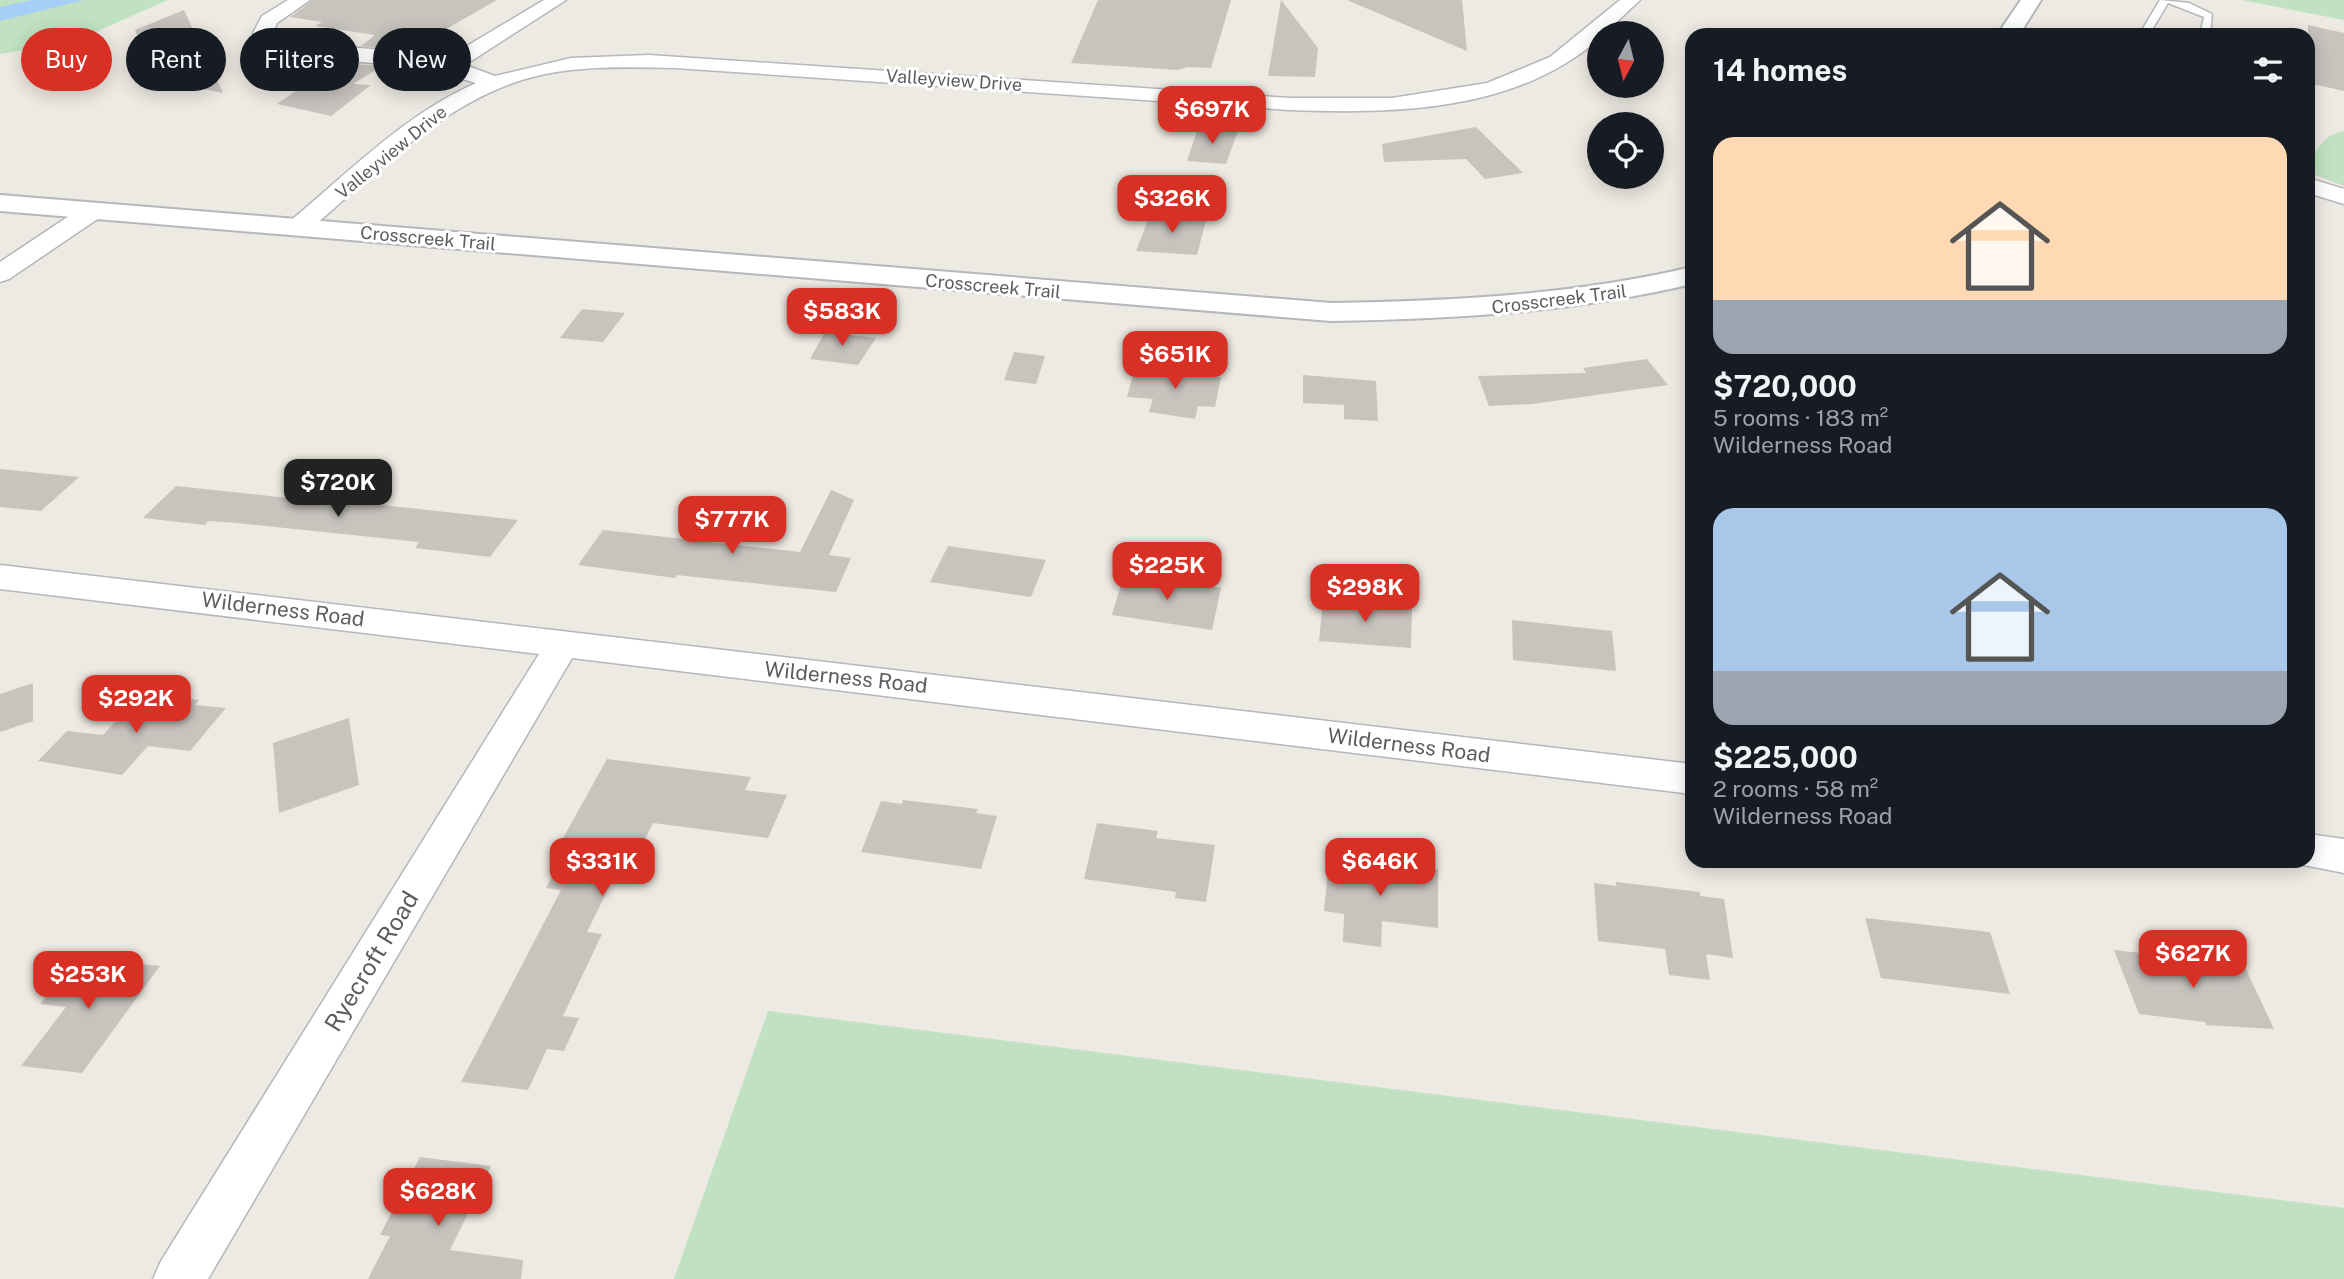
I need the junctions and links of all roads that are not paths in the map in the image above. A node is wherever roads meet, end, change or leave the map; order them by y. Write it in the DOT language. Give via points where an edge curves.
graph roads {
  1 [pos="301,0"];
  2 [pos="557,0"];
  3 [pos="1632,0"];
  4 [pos="2031,0"];
  5 [pos="2165,0"];
  6 [pos="2013,28"];
  7 [pos="2148,28"];
  8 [pos="2206,28"];
  9 [pos="471,52"];
  10 [pos="373,55"];
  11 [pos="471,74"];
  12 [pos="495,83"];
  13 [pos="2315,187"];
  14 [pos="2344,197"];
  15 [pos="0,203"];
  16 [pos="93,211"];
  17 [pos="298,227"];
  18 [pos="0,274"];
  19 [pos="1685,277"];
  20 [pos="0,577"];
  21 [pos="563,644"];
  22 [pos="1685,778"];
  23 [pos="2315,852"];
  24 [pos="2344,856"];
  25 [pos="179,1279"];
  1 -- 10 [label="street" via="269,20 263,33 268,41 289,48"];
  2 -- 9 [label="street"];
  3 -- 12 [label="street, Valleyview Drive" via="1571,51 1536,70 1444,98 1358,106 631,60 564,65"];
  4 -- 6 [label="street"];
  5 -- 7 [label="lane"];
  5 -- 8 [label="lane" via="2208,16"];
  11 -- 12 [label="street"];
  12 -- 17 [label="street, Valleyview Drive" via="437,113"];
  13 -- 14 [label="street"];
  15 -- 16 [label="street, Crosscreek Trail"];
  16 -- 17 [label="street, Crosscreek Trail"];
  16 -- 18 [label="street"];
  17 -- 19 [label="street, Crosscreek Trail" via="1331,312 1531,305"];
  20 -- 21 [label="street, Wilderness Road"];
  21 -- 22 [label="street, Wilderness Road"];
  21 -- 25 [label="street, Ryecroft Road"];
  23 -- 24 [label="street"];
}
